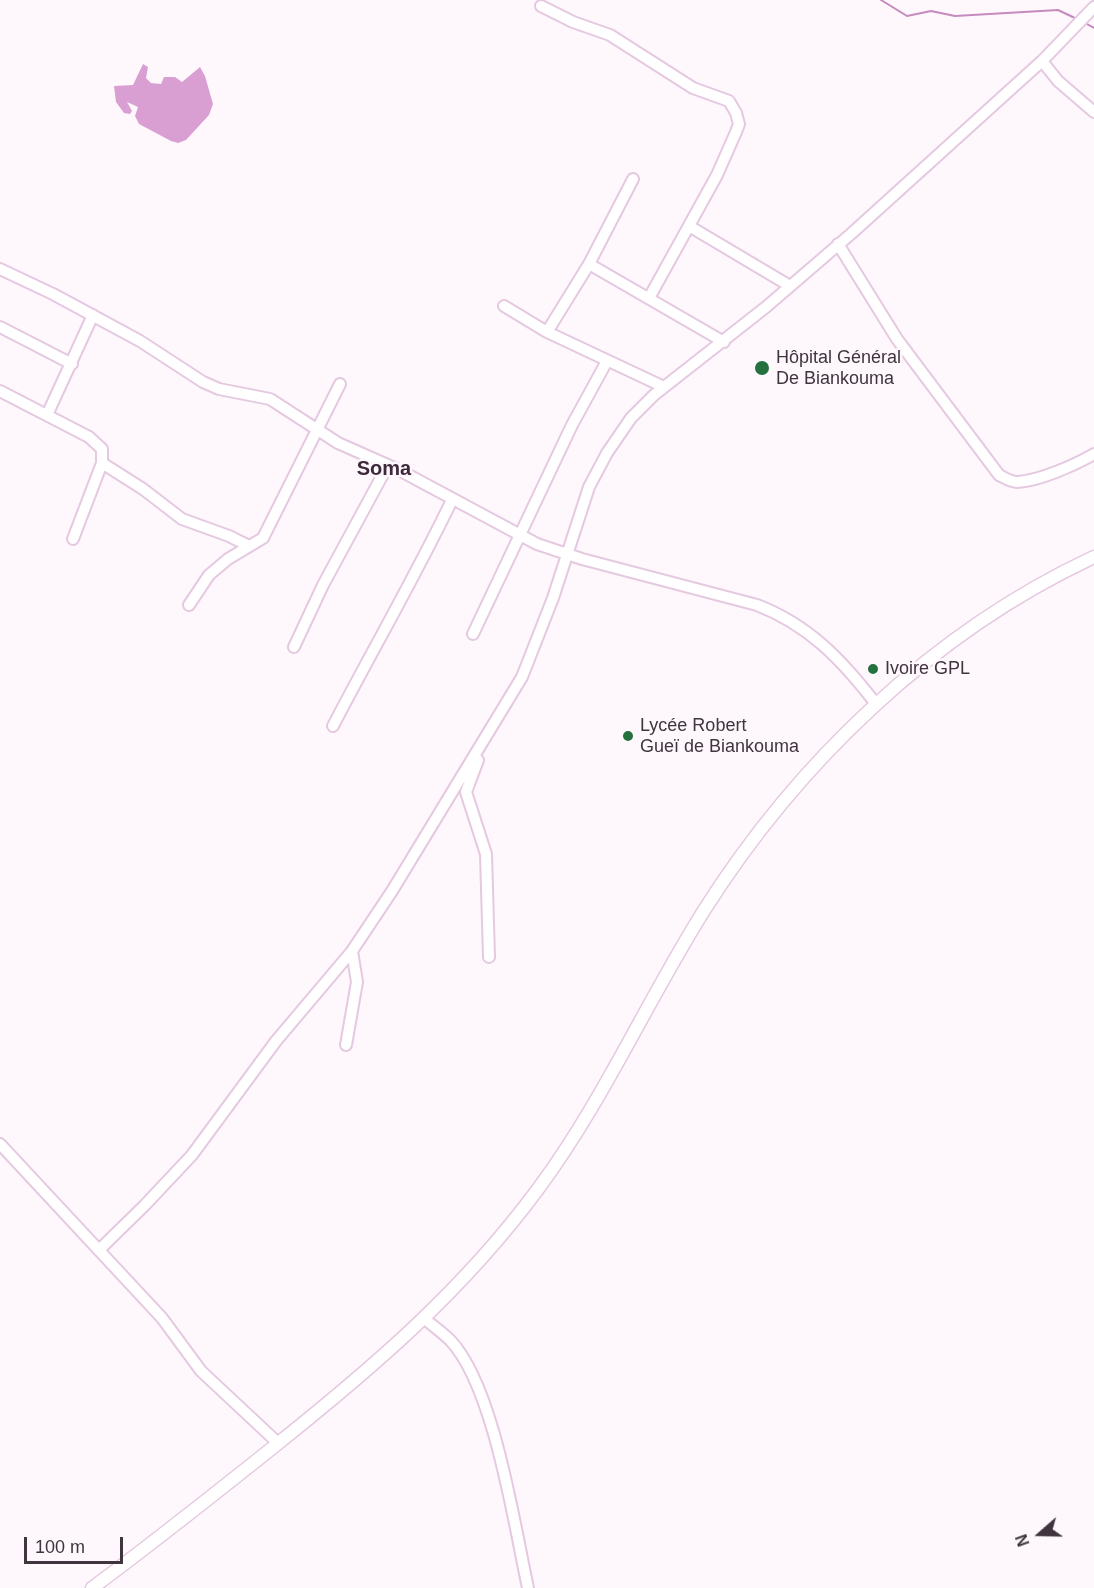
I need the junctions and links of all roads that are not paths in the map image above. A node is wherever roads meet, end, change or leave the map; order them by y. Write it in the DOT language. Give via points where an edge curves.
graph roads {
  1 [pos="541,6"];
  2 [pos="1094,7"];
  3 [pos="1042,60"];
  4 [pos="1094,112"];
  5 [pos="633,179"];
  6 [pos="688,226"];
  7 [pos="838,244"];
  8 [pos="589,264"];
  9 [pos="0,269"];
  10 [pos="790,286"];
  11 [pos="649,298"];
  12 [pos="504,306"];
  13 [pos="93,315"];
  14 [pos="0,327"];
  15 [pos="547,332"];
  16 [pos="724,342"];
  17 [pos="607,361"];
  18 [pos="72,364"];
  19 [pos="340,384"];
  20 [pos="664,387"];
  21 [pos="0,391"];
  22 [pos="47,415"];
  23 [pos="316,430"];
  24 [pos="1094,454"];
  25 [pos="102,463"];
  26 [pos="388,465"];
  27 [pos="452,500"];
  28 [pos="521,536"];
  29 [pos="73,538"];
  30 [pos="249,546"];
  31 [pos="567,554"];
  32 [pos="1094,557"];
  33 [pos="189,605"];
  34 [pos="473,634"];
  35 [pos="294,647"];
  36 [pos="876,704"];
  37 [pos="333,726"];
  38 [pos="479,748"];
  39 [pos="352,951"];
  40 [pos="489,957"];
  41 [pos="346,1045"];
  42 [pos="0,1144"];
  43 [pos="100,1249"];
  44 [pos="425,1320"];
  45 [pos="278,1443"];
  46 [pos="92,1588"];
  47 [pos="528,1588"];
  1 -- 6 [label="street" via="610,35 693,88 733,106 738,118 736,132"];
  2 -- 3 [label="street"];
  3 -- 4 [label="street" via="1058,81"];
  3 -- 7 [label="street"];
  5 -- 8 [label="street"];
  6 -- 10 [label="street"];
  6 -- 11 [label="street"];
  7 -- 10 [label="street"];
  7 -- 24 [label="street" via="897,339 999,475 1014,483 1024,481"];
  8 -- 11 [label="street"];
  8 -- 15 [label="street"];
  9 -- 13 [label="street"];
  10 -- 16 [label="street"];
  11 -- 16 [label="street"];
  12 -- 15 [label="street"];
  13 -- 18 [label="street"];
  13 -- 23 [label="street" via="203,382 270,399"];
  14 -- 18 [label="street"];
  15 -- 17 [label="street"];
  16 -- 20 [label="street"];
  17 -- 20 [label="street"];
  17 -- 28 [label="street" via="572,425"];
  18 -- 22 [label="street"];
  19 -- 23 [label="street"];
  20 -- 31 [label="street" via="631,418 603,459"];
  21 -- 22 [label="street"];
  22 -- 25 [label="street" via="96,442 102,449"];
  23 -- 26 [label="street"];
  23 -- 30 [label="street" via="274,519 263,538"];
  25 -- 29 [label="street"];
  25 -- 30 [label="street" via="182,519"];
  26 -- 27 [label="street"];
  26 -- 35 [label="street"];
  27 -- 28 [label="street"];
  27 -- 37 [label="street"];
  28 -- 31 [label="street"];
  28 -- 34 [label="street"];
  30 -- 33 [label="street" via="209,575"];
  31 -- 36 [label="street" via="782,615 835,654"];
  31 -- 38 [label="street" via="522,677"];
  32 -- 36 [label="main road" via="990,615"];
  36 -- 44 [label="main road" via="824,755 754,838 704,911 604,1085 539,1188 468,1275"];
  38 -- 39 [label="street"];
  38 -- 40 [label="street" via="466,792 486,854"];
  39 -- 41 [label="street" via="357,982"];
  39 -- 43 [label="street" via="276,1041 192,1155"];
  42 -- 43 [label="street"];
  43 -- 45 [label="street" via="162,1317 201,1371"];
  44 -- 45 [label="main road"];
  44 -- 47 [label="street" via="450,1340 478,1389 492,1431"];
  45 -- 46 [label="main road"];
}
